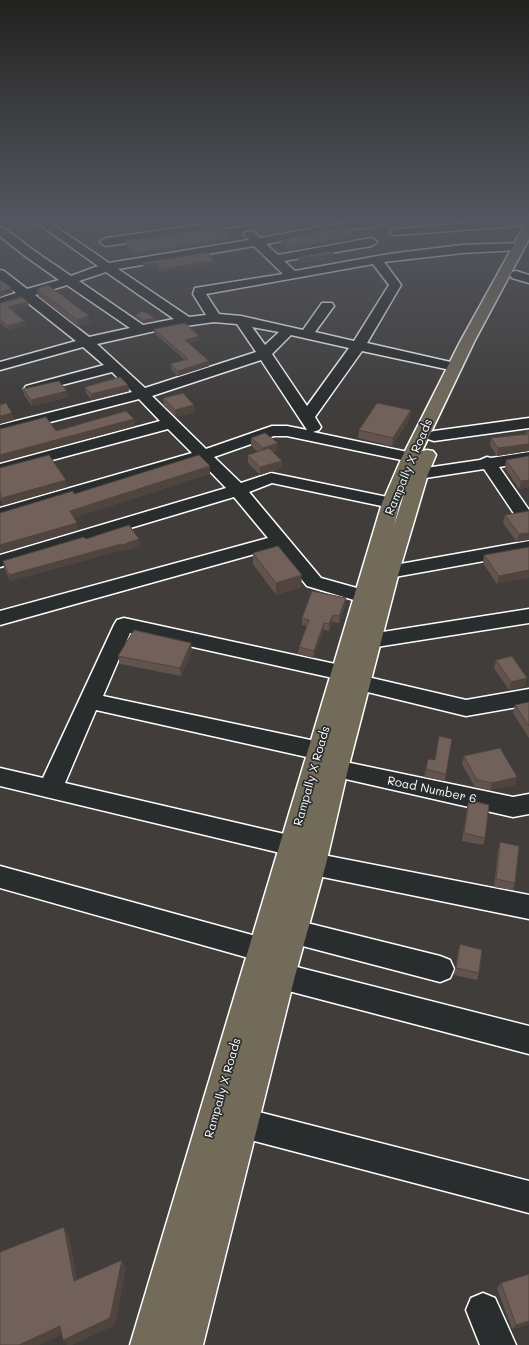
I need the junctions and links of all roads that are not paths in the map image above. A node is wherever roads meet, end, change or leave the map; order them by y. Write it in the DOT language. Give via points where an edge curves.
graph roads {
  1 [pos="13,285"];
  2 [pos="56,285"];
  3 [pos="74,285"];
  4 [pos="133,285"];
  5 [pos="239,285"];
  6 [pos="394,285"];
  7 [pos="500,285"];
  8 [pos="518,285"];
  9 [pos="25,294"];
  10 [pos="0,302"];
  11 [pos="327,306"];
  12 [pos="214,318"];
  13 [pos="241,320"];
  14 [pos="187,322"];
  15 [pos="141,330"];
  16 [pos="289,330"];
  17 [pos="308,334"];
  18 [pos="86,342"];
  19 [pos="358,346"];
  20 [pos="264,354"];
  21 [pos="4,365"];
  22 [pos="115,367"];
  23 [pos="455,367"];
  24 [pos="84,375"];
  25 [pos="25,390"];
  26 [pos="142,394"];
  27 [pos="306,417"];
  28 [pos="171,423"];
  29 [pos="529,423"];
  30 [pos="0,430"];
  31 [pos="434,436"];
  32 [pos="318,437"];
  33 [pos="204,455"];
  34 [pos="529,457"];
  35 [pos="487,462"];
  36 [pos="415,465"];
  37 [pos="0,469"];
  38 [pos="238,490"];
  39 [pos="391,503"];
  40 [pos="0,513"];
  41 [pos="523,514"];
  42 [pos="280,541"];
  43 [pos="529,547"];
  44 [pos="0,561"];
  45 [pos="389,572"];
  46 [pos="364,597"];
  47 [pos="529,616"];
  48 [pos="0,618"];
  49 [pos="370,641"];
  50 [pos="351,677"];
  51 [pos="529,697"];
  52 [pos="90,701"];
  53 [pos="320,751"];
  54 [pos="336,770"];
  55 [pos="0,778"];
  56 [pos="50,789"];
  57 [pos="529,804"];
  58 [pos="292,846"];
  59 [pos="313,864"];
  60 [pos="0,877"];
  61 [pos="529,907"];
  62 [pos="295,932"];
  63 [pos="263,950"];
  64 [pos="440,968"];
  65 [pos="281,976"];
  66 [pos="529,1040"];
  67 [pos="243,1123"];
  68 [pos="529,1197"];
  69 [pos="483,1310"];
  70 [pos="149,1345"];
  71 [pos="184,1345"];
  72 [pos="498,1345"];
  1 -- 9 [label="street"];
  2 -- 9 [label="street"];
  3 -- 15 [label="street"];
  4 -- 14 [label="street"];
  5 -- 12 [label="street" via="200,291 199,294"];
  6 -- 19 [label="street"];
  7 -- 23 [label="main road, Rampally X Roads"];
  8 -- 31 [label="main road"];
  9 -- 10 [label="street"];
  9 -- 18 [label="street"];
  11 -- 17 [label="street"];
  12 -- 13 [label="street"];
  12 -- 14 [label="street"];
  13 -- 16 [label="street"];
  13 -- 20 [label="street"];
  14 -- 15 [label="street"];
  15 -- 18 [label="street"];
  16 -- 17 [label="street"];
  16 -- 20 [label="street"];
  17 -- 19 [label="street"];
  18 -- 21 [label="street"];
  18 -- 22 [label="street"];
  19 -- 23 [label="street"];
  19 -- 27 [label="street"];
  20 -- 26 [label="street"];
  20 -- 27 [label="street"];
  21 -- 24 [label="street"];
  22 -- 24 [label="street"];
  22 -- 26 [label="street"];
  23 -- 36 [label="main road, Rampally X Roads"];
  24 -- 25 [label="street"];
  26 -- 28 [label="street"];
  26 -- 30 [label="street"];
  27 -- 32 [label="street"];
  28 -- 33 [label="street"];
  28 -- 37 [label="street"];
  29 -- 31 [label="street"];
  31 -- 36 [label="main road"];
  32 -- 33 [label="street" via="272,431"];
  32 -- 36 [label="street"];
  33 -- 38 [label="street"];
  33 -- 40 [label="street"];
  34 -- 35 [label="street"];
  35 -- 36 [label="street"];
  35 -- 41 [label="street"];
  36 -- 39 [label="main road, Rampally X Roads"];
  36 -- 45 [label="main road"];
  38 -- 39 [label="street" via="271,478"];
  38 -- 42 [label="street"];
  38 -- 44 [label="street"];
  39 -- 46 [label="main road, Rampally X Roads"];
  42 -- 46 [label="street" via="314,582"];
  42 -- 48 [label="street"];
  43 -- 45 [label="street"];
  45 -- 49 [label="main road"];
  46 -- 50 [label="main road, Rampally X Roads"];
  47 -- 49 [label="street"];
  49 -- 50 [label="main road"];
  50 -- 51 [label="street" via="466,708"];
  50 -- 52 [label="street" via="124,625"];
  50 -- 53 [label="main road, Rampally X Roads"];
  50 -- 54 [label="main road"];
  52 -- 53 [label="street"];
  52 -- 56 [label="street"];
  53 -- 58 [label="main road, Rampally X Roads"];
  54 -- 57 [label="street, Road Number 6" via="512,807"];
  54 -- 59 [label="main road"];
  55 -- 56 [label="street"];
  56 -- 58 [label="street"];
  58 -- 63 [label="main road, Rampally X Roads"];
  59 -- 61 [label="street"];
  59 -- 62 [label="main road"];
  60 -- 63 [label="street"];
  62 -- 64 [label="street"];
  62 -- 65 [label="main road"];
  63 -- 70 [label="main road, Rampally X Roads"];
  65 -- 66 [label="street"];
  65 -- 67 [label="main road"];
  67 -- 68 [label="street"];
  67 -- 71 [label="main road"];
  69 -- 72 [label="street"];
}
